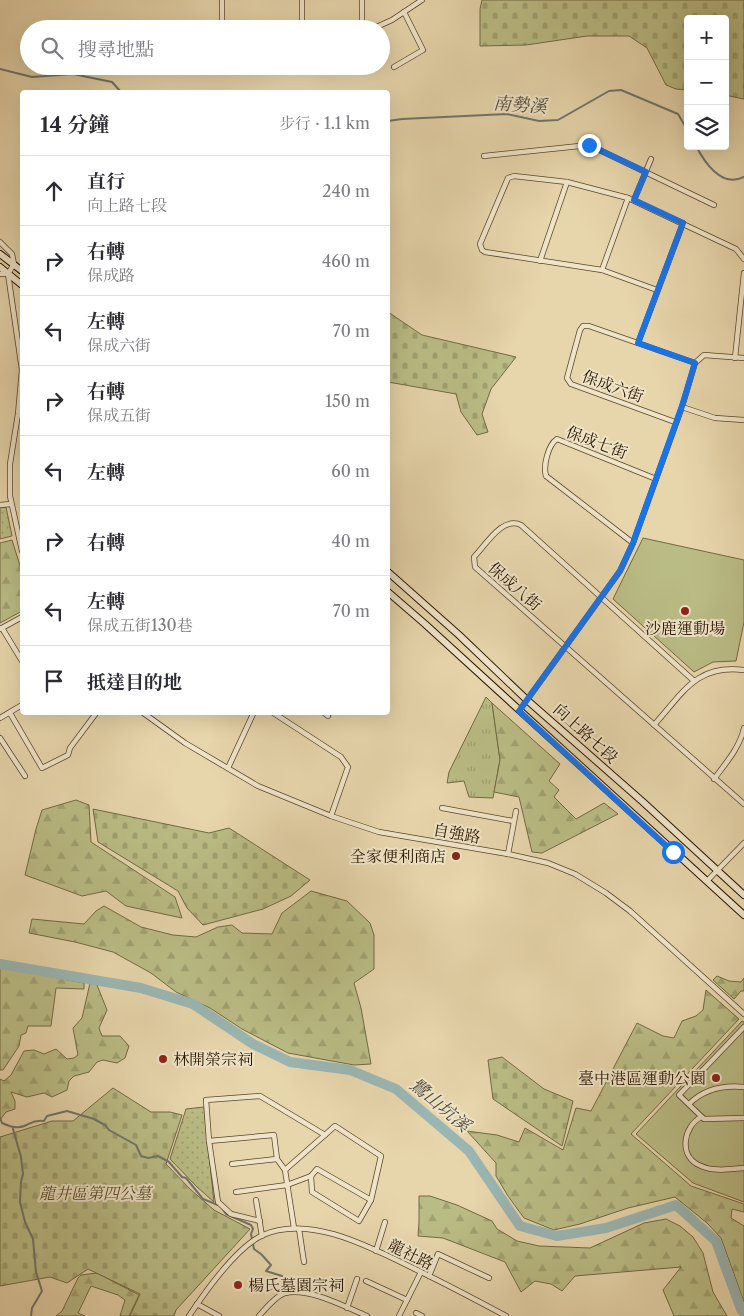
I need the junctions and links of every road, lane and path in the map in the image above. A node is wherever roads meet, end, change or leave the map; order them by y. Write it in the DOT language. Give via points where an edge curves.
graph roads {
  1 [pos="222,0"];
  2 [pos="302,0"];
  3 [pos="362,0"];
  4 [pos="422,0"];
  5 [pos="404,12"];
  6 [pos="222,20"];
  7 [pos="302,20"];
  8 [pos="362,20"];
  9 [pos="389,20"];
  10 [pos="394,67"];
  11 [pos="484,156"];
  12 [pos="652,159"];
  13 [pos="646,172"];
  14 [pos="567,182"];
  15 [pos="628,198"];
  16 [pos="634,200"];
  17 [pos="714,205"];
  18 [pos="683,223"];
  19 [pos="0,242"];
  20 [pos="0,254"];
  21 [pos="744,259"];
  22 [pos="540,261"];
  23 [pos="14,264"];
  24 [pos="0,267"];
  25 [pos="20,269"];
  26 [pos="602,270"];
  27 [pos="744,273"];
  28 [pos="0,274"];
  29 [pos="8,274"];
  30 [pos="20,283"];
  31 [pos="657,290"];
  32 [pos="638,343"];
  33 [pos="20,356"];
  34 [pos="735,358"];
  35 [pos="744,358"];
  36 [pos="695,363"];
  37 [pos="20,393"];
  38 [pos="682,406"];
  39 [pos="744,420"];
  40 [pos="676,422"];
  41 [pos="656,479"];
  42 [pos="12,504"];
  43 [pos="0,505"];
  44 [pos="20,542"];
  45 [pos="633,543"];
  46 [pos="390,574"];
  47 [pos="390,594"];
  48 [pos="602,598"];
  49 [pos="20,618"];
  50 [pos="1,628"];
  51 [pos="567,648"];
  52 [pos="20,658"];
  53 [pos="744,670"];
  54 [pos="693,680"];
  55 [pos="527,700"];
  56 [pos="20,706"];
  57 [pos="519,711"];
  58 [pos="10,712"];
  59 [pos="96,715"];
  60 [pos="146,715"];
  61 [pos="253,715"];
  62 [pos="277,715"];
  63 [pos="0,718"];
  64 [pos="654,725"];
  65 [pos="744,728"];
  66 [pos="0,738"];
  67 [pos="228,768"];
  68 [pos="25,776"];
  69 [pos="714,779"];
  70 [pos="744,804"];
  71 [pos="442,808"];
  72 [pos="516,811"];
  73 [pos="331,816"];
  74 [pos="513,821"];
  75 [pos="744,843"];
  76 [pos="508,854"];
  77 [pos="716,871"];
  78 [pos="707,881"];
  79 [pos="744,895"];
  80 [pos="744,915"];
  81 [pos="744,1014"];
  82 [pos="744,1027"];
  83 [pos="744,1087"];
  84 [pos="689,1104"];
  85 [pos="701,1117"];
  86 [pos="744,1118"];
  87 [pos="325,1134"];
  88 [pos="209,1141"];
  89 [pos="277,1159"];
  90 [pos="232,1164"];
  91 [pos="744,1168"];
  92 [pos="284,1170"];
  93 [pos="311,1176"];
  94 [pos="287,1185"];
  95 [pos="236,1192"];
  96 [pos="256,1200"];
  97 [pos="371,1200"];
  98 [pos="260,1221"];
  99 [pos="385,1222"];
  100 [pos="296,1229"];
  101 [pos="262,1236"];
  102 [pos="376,1250"];
  103 [pos="304,1262"];
  104 [pos="421,1272"];
  105 [pos="429,1276"];
  106 [pos="489,1278"];
  107 [pos="358,1279"];
  108 [pos="366,1280"];
  109 [pos="407,1300"];
  110 [pos="197,1304"];
  111 [pos="347,1308"];
  112 [pos="416,1313"];
  113 [pos="189,1316"];
  114 [pos="219,1316"];
  115 [pos="259,1316"];
  116 [pos="367,1316"];
  117 [pos="399,1316"];
  118 [pos="422,1316"];
  119 [pos="506,1316"];
  1 -- 6 [label="street"];
  2 -- 7 [label="street"];
  3 -- 8 [label="street"];
  4 -- 5 [label="street"];
  5 -- 9 [label="street"];
  5 -- 10 [label="street" via="423,50"];
  11 -- 13 [label="street" via="589,145"];
  12 -- 13 [label="street"];
  13 -- 16 [label="street"];
  13 -- 17 [label="street"];
  14 -- 15 [label="street"];
  14 -- 22 [label="street"];
  14 -- 22 [label="street" via="508,178 480,244 486,252"];
  15 -- 16 [label="street"];
  15 -- 26 [label="street"];
  16 -- 18 [label="street"];
  18 -- 21 [label="street" via="736,249"];
  18 -- 31 [label="street"];
  19 -- 23 [label="street" via="12,254"];
  20 -- 23 [label="main road"];
  22 -- 26 [label="street"];
  23 -- 25 [label="main road"];
  23 -- 29 [label="street"];
  24 -- 29 [label="main road"];
  26 -- 31 [label="street"];
  27 -- 34 [label="street"];
  28 -- 29 [label="street"];
  29 -- 30 [label="main road"];
  29 -- 33 [label="street"];
  31 -- 32 [label="street"];
  32 -- 36 [label="street, 保成六街"];
  32 -- 40 [label="street, 保成六街" via="583,326 567,378 571,384"];
  34 -- 35 [label="street"];
  34 -- 36 [label="street" via="704,355"];
  36 -- 38 [label="street"];
  37 -- 42 [label="street" via="10,471"];
  38 -- 39 [label="street" via="715,418"];
  38 -- 40 [label="street"];
  40 -- 41 [label="street"];
  41 -- 45 [label="street"];
  41 -- 45 [label="street, 保成七街" via="556,439 552,442 544,469 546,476"];
  42 -- 43 [label="street"];
  42 -- 44 [label="street"];
  45 -- 48 [label="street"];
  46 -- 55 [label="main road, 向上路七段"];
  47 -- 57 [label="main road, 向上路七段"];
  48 -- 51 [label="street"];
  48 -- 51 [label="street, 保成八街" via="516,523 503,526 474,557 475,567"];
  48 -- 54 [label="street, 保成八街"];
  49 -- 50 [label="street"];
  50 -- 52 [label="street"];
  51 -- 55 [label="street"];
  51 -- 64 [label="street, 保成八街"];
  53 -- 54 [label="street" via="730,668 709,672"];
  54 -- 64 [label="street"];
  55 -- 57 [label="street"];
  55 -- 77 [label="main road, 向上路七段"];
  56 -- 58 [label="street"];
  57 -- 78 [label="main road, 向上路七段"];
  58 -- 59 [label="street" via="42,768 68,755"];
  58 -- 63 [label="street"];
  60 -- 67 [label="street, 自強路"];
  61 -- 67 [label="street"];
  62 -- 73 [label="street" via="346,762 348,767"];
  64 -- 69 [label="street, 保成八街"];
  65 -- 69 [label="street" via="733,754"];
  66 -- 68 [label="street"];
  67 -- 73 [label="street, 自強路" via="258,786"];
  69 -- 70 [label="street, 保成八街"];
  71 -- 74 [label="street"];
  72 -- 74 [label="street"];
  73 -- 76 [label="street, 自強路" via="379,832"];
  74 -- 76 [label="street"];
  75 -- 77 [label="street"];
  76 -- 81 [label="street, 自強路" via="548,863 576,874 606,893 657,934"];
  77 -- 78 [label="street"];
  77 -- 79 [label="main road, 向上路七段"];
  78 -- 80 [label="main road, 向上路七段"];
  82 -- 84 [label="street" via="679,1094"];
  83 -- 84 [label="street" via="709,1090"];
  84 -- 85 [label="street"];
  85 -- 86 [label="street"];
  85 -- 91 [label="street" via="686,1132 686,1151 693,1161 704,1168"];
  87 -- 88 [label="street" via="260,1096 206,1100"];
  87 -- 92 [label="street"];
  87 -- 97 [label="street" via="335,1126 380,1156"];
  88 -- 89 [label="street" via="274,1135"];
  88 -- 98 [label="street" via="218,1202 231,1214"];
  89 -- 90 [label="street"];
  89 -- 92 [label="street"];
  92 -- 94 [label="street"];
  93 -- 94 [label="street"];
  93 -- 97 [label="street" via="317,1169"];
  93 -- 97 [label="street" via="312,1192 359,1221"];
  94 -- 95 [label="street"];
  94 -- 100 [label="street"];
  96 -- 98 [label="street"];
  98 -- 101 [label="street"];
  99 -- 102 [label="street"];
  100 -- 101 [label="street, 龍社路" via="283,1229"];
  100 -- 102 [label="street, 龍社路" via="331,1234"];
  100 -- 103 [label="street"];
  101 -- 110 [label="street, 龍社路" via="236,1257"];
  102 -- 104 [label="street, 龍社路"];
  104 -- 105 [label="street, 龍社路"];
  104 -- 109 [label="street"];
  105 -- 106 [label="street" via="438,1254"];
  105 -- 119 [label="street, 龍社路"];
  107 -- 111 [label="street"];
  108 -- 109 [label="street"];
  109 -- 117 [label="street"];
  110 -- 113 [label="street, 龍社路"];
  110 -- 114 [label="street"];
  111 -- 115 [label="street" via="311,1293 285,1293"];
  111 -- 116 [label="street"];
  112 -- 118 [label="street"];
}
